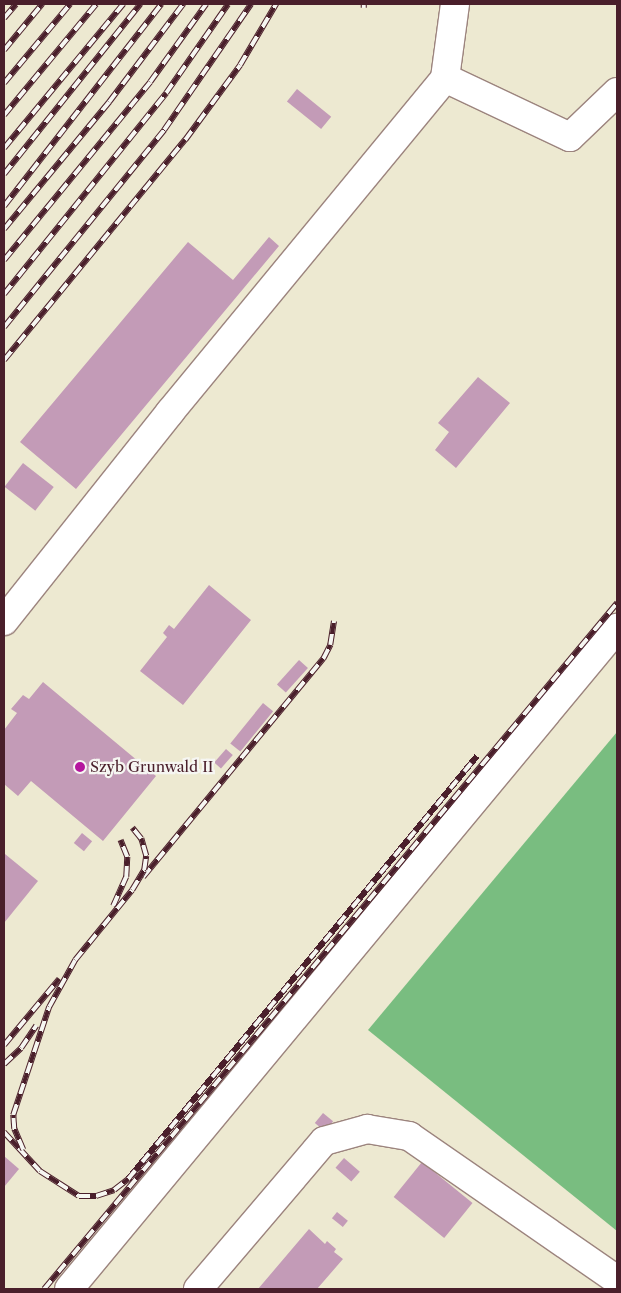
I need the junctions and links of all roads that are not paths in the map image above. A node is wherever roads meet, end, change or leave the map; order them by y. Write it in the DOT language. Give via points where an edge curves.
graph roads {
  1 [pos="456,4"];
  2 [pos="445,78"];
  3 [pos="617,92"];
  4 [pos="4,621"];
  5 [pos="617,628"];
  6 [pos="617,1280"];
  7 [pos="69,1289"];
  8 [pos="198,1289"];
  1 -- 2 [label="lane"];
  2 -- 3 [label="lane" via="570,137"];
  2 -- 4 [label="lane" via="170,412"];
  5 -- 7 [label="lane"];
  6 -- 8 [label="lane" via="409,1136 367,1129 324,1141"];
}
